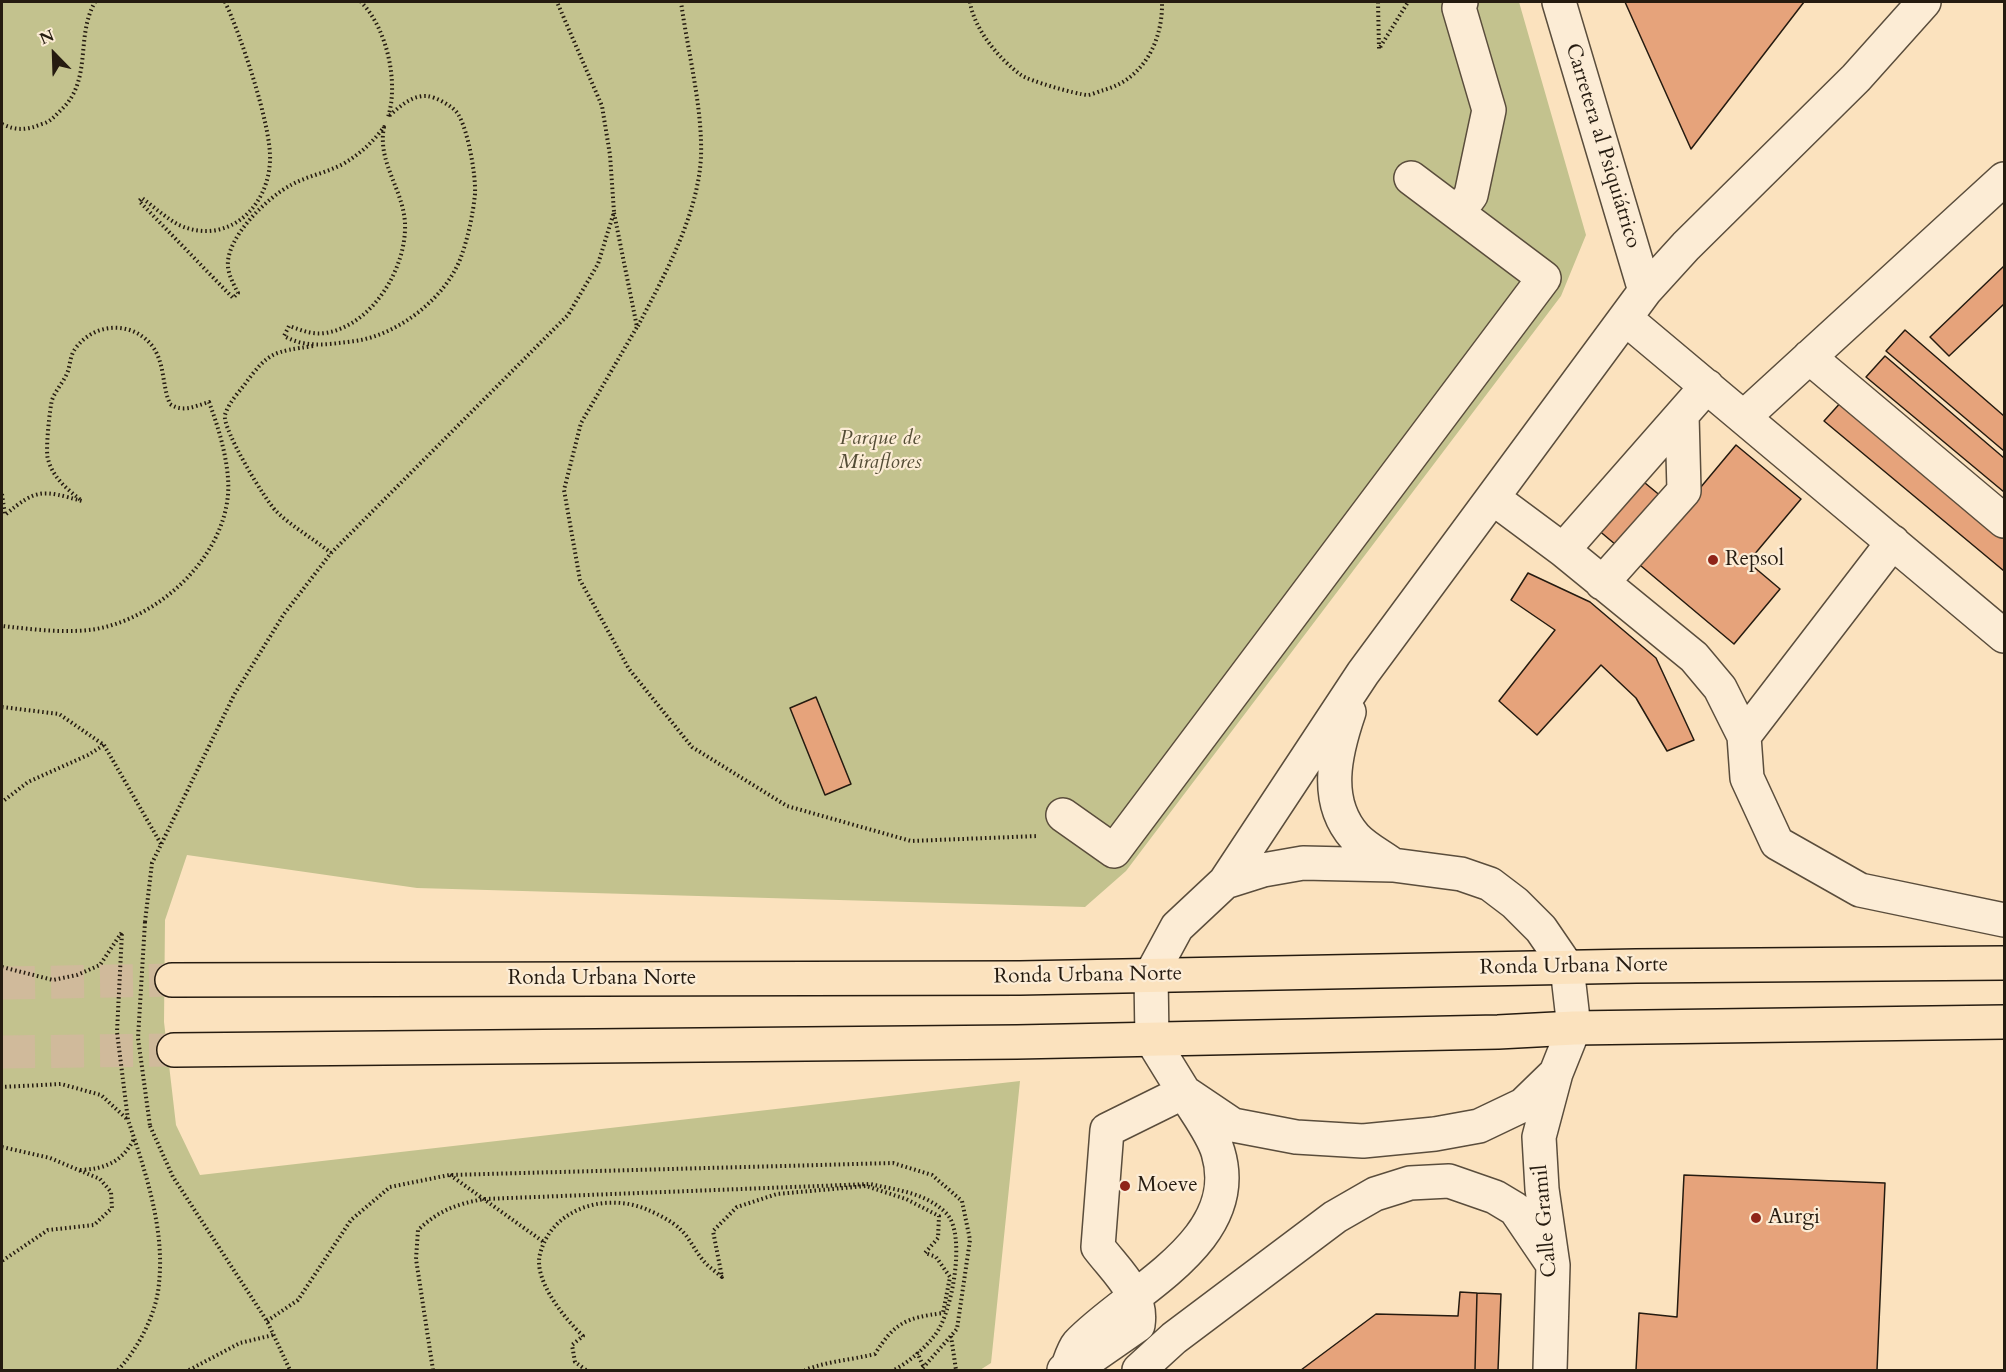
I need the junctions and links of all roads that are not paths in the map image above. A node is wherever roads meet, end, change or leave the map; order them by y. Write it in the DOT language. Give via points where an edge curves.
graph roads {
  1 [pos="1461,2"];
  2 [pos="1559,2"];
  3 [pos="1924,2"];
  4 [pos="1411,178"];
  5 [pos="2004,179"];
  6 [pos="1458,213"];
  7 [pos="1645,291"];
  8 [pos="1626,319"];
  9 [pos="1809,357"];
  10 [pos="1707,386"];
  11 [pos="1682,414"];
  12 [pos="1744,417"];
  13 [pos="1493,498"];
  14 [pos="2004,521"];
  15 [pos="1893,542"];
  16 [pos="1563,550"];
  17 [pos="1602,583"];
  18 [pos="2004,636"];
  19 [pos="1363,674"];
  20 [pos="1744,736"];
  21 [pos="1063,815"];
  22 [pos="1393,865"];
  23 [pos="1225,882"];
  24 [pos="2004,920"];
  25 [pos="2004,963"];
  26 [pos="1567,967"];
  27 [pos="1151,975"];
  28 [pos="172,980"];
  29 [pos="2004,1022"];
  30 [pos="1574,1028"];
  31 [pos="1152,1040"];
  32 [pos="174,1050"];
  33 [pos="1556,1073"];
  34 [pos="1184,1092"];
  35 [pos="1553,1265"];
  36 [pos="1136,1296"];
  37 [pos="1066,1370"];
  38 [pos="1139,1371"];
  39 [pos="1550,1371"];
  1 -- 6 [label="street" via="1459,8 1489,110 1471,195"];
  2 -- 7 [label="street, Carretera al Psiquiátrico"];
  3 -- 7 [label="street" via="1856,78"];
  4 -- 6 [label="street"];
  5 -- 9 [label="street"];
  6 -- 21 [label="street" via="1544,278 1114,851"];
  7 -- 8 [label="street"];
  8 -- 10 [label="street"];
  8 -- 13 [label="street"];
  9 -- 12 [label="street"];
  9 -- 14 [label="street"];
  10 -- 11 [label="street"];
  10 -- 12 [label="street"];
  11 -- 16 [label="street"];
  11 -- 17 [label="street" via="1684,490"];
  12 -- 15 [label="street"];
  13 -- 16 [label="street"];
  13 -- 19 [label="street"];
  15 -- 18 [label="street"];
  15 -- 20 [label="street"];
  16 -- 17 [label="street"];
  17 -- 20 [label="street" via="1694,657 1720,688"];
  19 -- 22 [label="street" via="1339,742 1334,789 1341,817 1356,838"];
  19 -- 23 [label="street"];
  20 -- 24 [label="street" via="1747,778 1777,843 1860,890"];
  22 -- 23 [label="street" via="1303,863"];
  22 -- 26 [label="street" via="1461,874 1490,884 1542,929"];
  23 -- 27 [label="street" via="1177,927"];
  25 -- 26 [label="main road, Ronda Urbana Norte"];
  26 -- 27 [label="main road, Ronda Urbana Norte"];
  26 -- 30 [label="street"];
  27 -- 28 [label="main road, Ronda Urbana Norte"];
  27 -- 31 [label="street"];
  29 -- 30 [label="main road"];
  30 -- 31 [label="main road"];
  30 -- 33 [label="street, Calle Gramil"];
  31 -- 32 [label="main road"];
  31 -- 34 [label="street"];
  33 -- 34 [label="street" via="1523,1105 1479,1126 1363,1141 1296,1137 1233,1125"];
  33 -- 35 [label="street, Calle Gramil" via="1539,1137"];
  34 -- 36 [label="street" via="1218,1150 1224,1178 1216,1209 1205,1230 1179,1261"];
  34 -- 36 [label="street" via="1107,1130 1098,1247"];
  35 -- 38 [label="street" via="1515,1209 1495,1197 1449,1181 1410,1183 1375,1194 1335,1217 1174,1338"];
  35 -- 39 [label="street, Calle Gramil"];
  36 -- 37 [label="street" via="1077,1346"];
}
